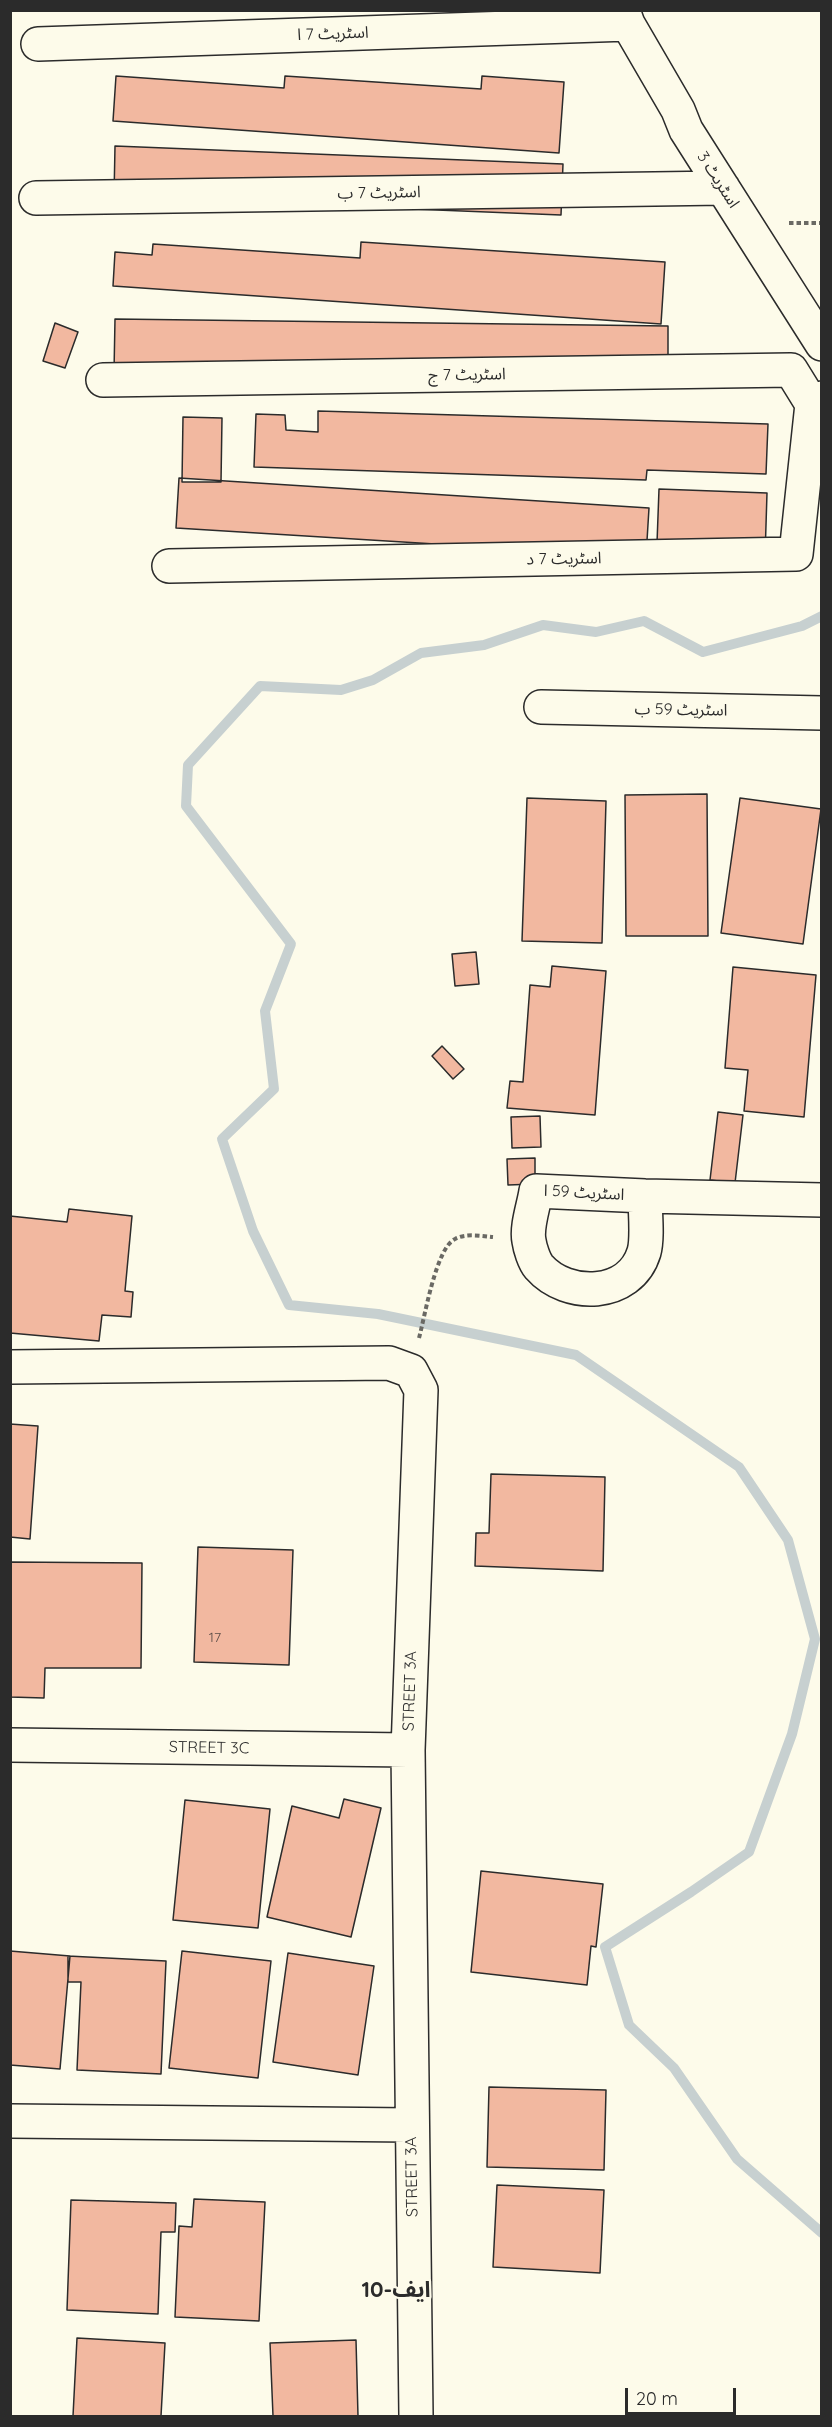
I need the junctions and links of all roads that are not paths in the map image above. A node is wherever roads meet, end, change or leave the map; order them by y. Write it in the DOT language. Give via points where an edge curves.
graph roads {
  1 [pos="625,17"];
  2 [pos="38,44"];
  3 [pos="723,188"];
  4 [pos="36,198"];
  5 [pos="822,344"];
  6 [pos="104,380"];
  7 [pos="817,401"];
  8 [pos="169,566"];
  9 [pos="541,707"];
  10 [pos="822,713"];
  11 [pos="645,1196"];
  12 [pos="822,1200"];
  13 [pos="10,1367"];
  14 [pos="10,1745"];
  15 [pos="408,1750"];
  16 [pos="10,2121"];
  17 [pos="411,2125"];
  18 [pos="416,2416"];
  1 -- 2 [label="street, اسٹریٹ 7 ا"];
  1 -- 3 [label="street, اسٹریٹ 3" via="686,130"];
  3 -- 4 [label="street, اسٹریٹ 7 ب"];
  3 -- 5 [label="street, اسٹریٹ 3"];
  6 -- 7 [label="street, اسٹریٹ 7 ج" via="791,370"];
  7 -- 8 [label="street, اسٹریٹ 7 د" via="796,554"];
  9 -- 10 [label="street, اسٹریٹ 59 ب"];
  11 -- 11 [label="street, اسٹریٹ 59 ا" via="645,1251 634,1272 611,1287 584,1291 558,1283 537,1265 528,1239 536,1191"];
  11 -- 12 [label="street, اسٹریٹ 59 ا"];
  13 -- 15 [label="street, STREET 3A" via="389,1363 411,1371 421,1390"];
  14 -- 15 [label="street, STREET 3C"];
  15 -- 17 [label="street, STREET 3A"];
  16 -- 17 [label="street"];
  17 -- 18 [label="street, STREET 3A"];
}
